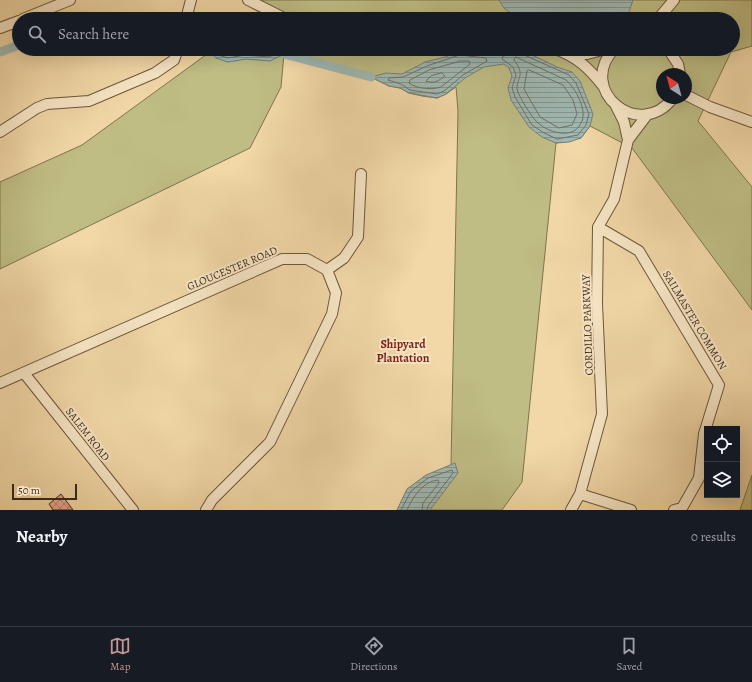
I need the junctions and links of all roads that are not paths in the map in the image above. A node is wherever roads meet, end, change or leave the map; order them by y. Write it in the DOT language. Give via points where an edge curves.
graph roads {
  1 [pos="70,0"];
  2 [pos="191,0"];
  3 [pos="674,0"];
  4 [pos="253,1"];
  5 [pos="40,12"];
  6 [pos="188,12"];
  7 [pos="273,12"];
  8 [pos="669,12"];
  9 [pos="12,24"];
  10 [pos="0,28"];
  11 [pos="175,56"];
  12 [pos="572,56"];
  13 [pos="610,56"];
  14 [pos="673,56"];
  15 [pos="679,68"];
  16 [pos="604,88"];
  17 [pos="692,98"];
  18 [pos="666,104"];
  19 [pos="616,106"];
  20 [pos="647,115"];
  21 [pos="752,122"];
  22 [pos="0,132"];
  23 [pos="628,140"];
  24 [pos="361,174"];
  25 [pos="598,227"];
  26 [pos="327,270"];
  27 [pos="24,373"];
  28 [pos="0,383"];
  29 [pos="580,494"];
  30 [pos="132,510"];
  31 [pos="206,510"];
  32 [pos="571,510"];
  33 [pos="631,510"];
  34 [pos="674,510"];
  1 -- 5 [label="street"];
  2 -- 6 [label="street"];
  3 -- 8 [label="street"];
  4 -- 7 [label="street"];
  9 -- 10 [label="street"];
  11 -- 22 [label="street" via="169,64 136,82 89,101 47,104"];
  12 -- 16 [label="street" via="592,72"];
  13 -- 16 [label="street" via="604,65 602,76"];
  14 -- 15 [label="street"];
  16 -- 19 [label="street"];
  17 -- 21 [label="street"];
  18 -- 20 [label="street"];
  19 -- 20 [label="street" via="626,112"];
  19 -- 23 [label="street"];
  20 -- 23 [label="street, CORDILLO PARKWAY"];
  23 -- 25 [label="street, CORDILLO PARKWAY" via="614,199"];
  24 -- 26 [label="street" via="358,237 344,258"];
  25 -- 29 [label="street, CORDILLO PARKWAY" via="597,304 602,414"];
  25 -- 34 [label="street, SAILMASTER COMMON" via="639,251 719,385 704,434 699,478 682,508"];
  26 -- 27 [label="street, GLOUCESTER ROAD" via="307,259 282,259"];
  26 -- 31 [label="street" via="336,293 332,314 270,442 212,500"];
  27 -- 28 [label="street, GLOUCESTER ROAD"];
  27 -- 30 [label="street, SALEM ROAD"];
  29 -- 32 [label="street, CORDILLO PARKWAY"];
  29 -- 33 [label="street"];
}
